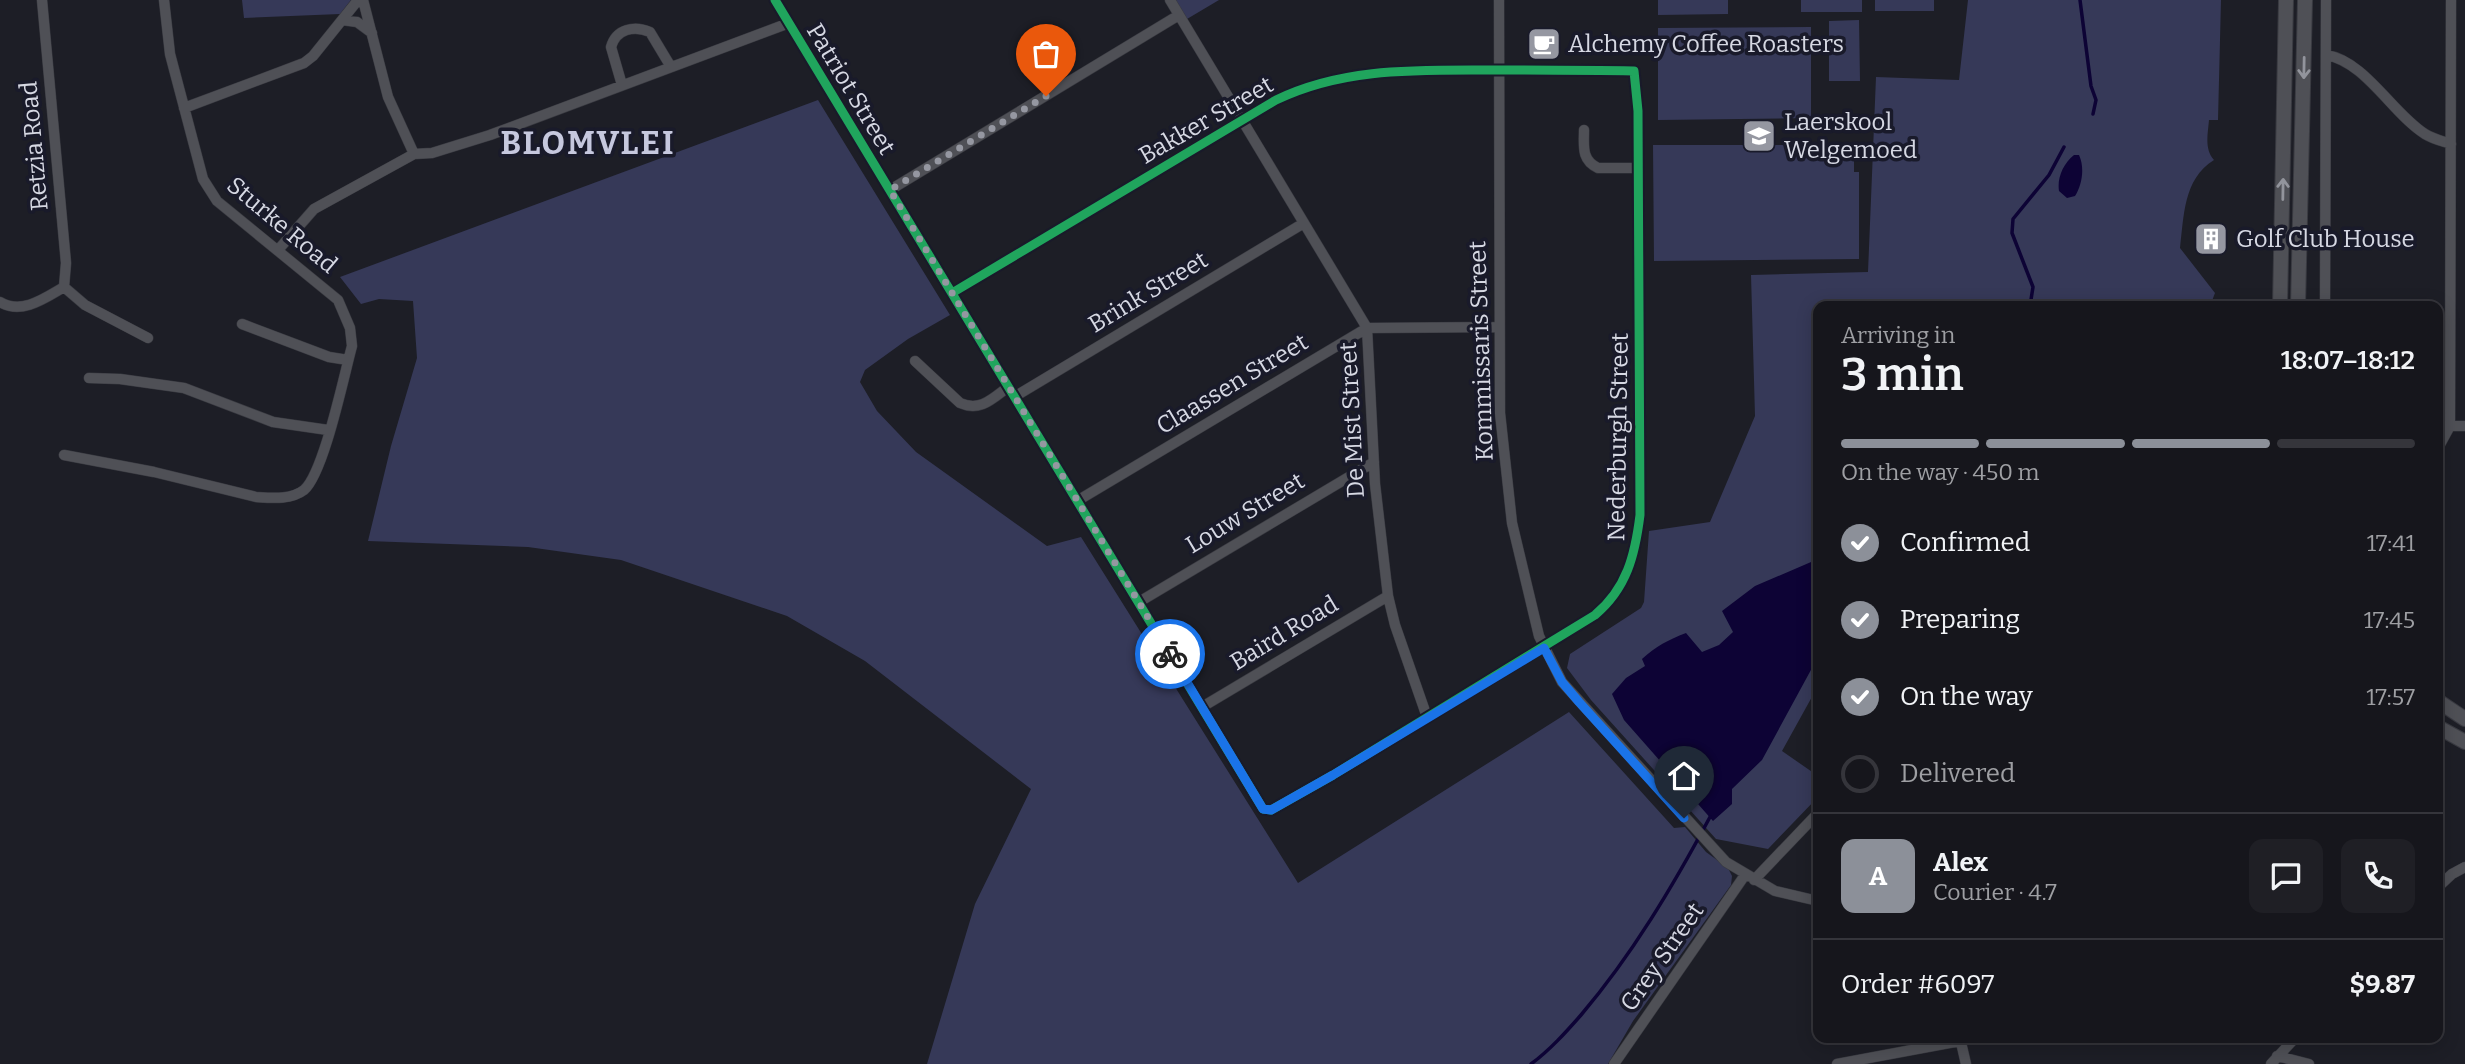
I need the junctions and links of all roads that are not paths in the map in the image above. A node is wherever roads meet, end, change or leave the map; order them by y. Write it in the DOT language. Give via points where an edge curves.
graph roads {
  1 [pos="42,0"];
  2 [pos="164,0"];
  3 [pos="361,0"];
  4 [pos="775,0"];
  5 [pos="1170,0"];
  6 [pos="1499,0"];
  7 [pos="2286,0"];
  8 [pos="2305,0"];
  9 [pos="2326,0"];
  10 [pos="2451,0"];
  11 [pos="1179,15"];
  12 [pos="342,20"];
  13 [pos="789,23"];
  14 [pos="373,34"];
  15 [pos="2326,55"];
  16 [pos="671,67"];
  17 [pos="1499,70"];
  18 [pos="1634,71"];
  19 [pos="622,85"];
  20 [pos="184,108"];
  21 [pos="1242,120"];
  22 [pos="1584,130"];
  23 [pos="2451,144"];
  24 [pos="414,153"];
  25 [pos="1639,168"];
  26 [pos="890,190"];
  27 [pos="1304,223"];
  28 [pos="278,250"];
  29 [pos="64,288"];
  30 [pos="953,293"];
  31 [pos="2280,301"];
  32 [pos="2298,301"];
  33 [pos="2325,301"];
  34 [pos="0,302"];
  35 [pos="242,324"];
  36 [pos="1499,327"];
  37 [pos="1367,328"];
  38 [pos="148,338"];
  39 [pos="348,360"];
  40 [pos="915,361"];
  41 [pos="89,378"];
  42 [pos="1008,387"];
  43 [pos="1014,397"];
  44 [pos="2450,425"];
  45 [pos="2465,426"];
  46 [pos="328,430"];
  47 [pos="2443,439"];
  48 [pos="64,455"];
  49 [pos="1374,462"];
  50 [pos="1077,501"];
  51 [pos="1388,596"];
  52 [pos="1139,602"];
  53 [pos="1544,648"];
  54 [pos="2443,704"];
  55 [pos="1202,707"];
  56 [pos="1427,717"];
  57 [pos="2465,719"];
  58 [pos="2443,730"];
  59 [pos="2465,742"];
  60 [pos="1263,809"];
  61 [pos="1813,818"];
  62 [pos="2465,867"];
  63 [pos="1750,877"];
  64 [pos="2443,882"];
  65 [pos="1813,900"];
  66 [pos="1942,1043"];
  67 [pos="1963,1043"];
  68 [pos="2290,1043"];
  69 [pos="2274,1060"];
  70 [pos="1614,1064"];
  71 [pos="1837,1064"];
  72 [pos="1966,1064"];
  73 [pos="2309,1064"];
  1 -- 29 [label="street, Retzia Road" via="66,263"];
  2 -- 20 [label="street, Sturke Road" via="170,54"];
  3 -- 12 [label="street"];
  3 -- 14 [label="street"];
  4 -- 13 [label="street, Patriot Street"];
  5 -- 11 [label="street, De Mist Street"];
  6 -- 17 [label="street, Kommissaris Street"];
  31 -- 7 [label="main road, one-way"];
  8 -- 32 [label="main road, one-way"];
  9 -- 15 [label="street"];
  10 -- 23 [label="street"];
  11 -- 21 [label="street, De Mist Street"];
  11 -- 26 [label="street"];
  12 -- 14 [label="street" via="357,22"];
  12 -- 20 [label="street" via="304,63"];
  13 -- 16 [label="street"];
  13 -- 26 [label="street, Patriot Street"];
  14 -- 24 [label="street" via="388,97"];
  15 -- 23 [label="street" via="2348,62 2418,128"];
  15 -- 33 [label="street"];
  16 -- 19 [label="street"];
  16 -- 19 [label="street" via="650,32 624,31 617,34 611,47"];
  17 -- 18 [label="street, Bakker Street"];
  17 -- 21 [label="street, Bakker Street" via="1412,70 1338,78 1300,88"];
  17 -- 36 [label="street, Kommissaris Street"];
  18 -- 25 [label="street, Nederburgh Street"];
  19 -- 24 [label="street" via="490,135 432,153"];
  20 -- 28 [label="street, Sturke Road" via="208,191"];
  21 -- 27 [label="street, De Mist Street"];
  21 -- 30 [label="street, Bakker Street"];
  22 -- 25 [label="street" via="1585,156 1592,166"];
  23 -- 44 [label="street"];
  24 -- 28 [label="street" via="314,209"];
  25 -- 53 [label="street, Nederburgh Street" via="1640,515 1636,550 1629,571 1606,606"];
  26 -- 30 [label="street, Patriot Street"];
  27 -- 37 [label="street, De Mist Street"];
  27 -- 43 [label="street, Brink Street"];
  28 -- 39 [label="street, Sturke Road" via="338,300 352,337"];
  29 -- 34 [label="street" via="23,307"];
  29 -- 38 [label="street" via="85,305"];
  30 -- 42 [label="street, Patriot Street"];
  35 -- 39 [label="street"];
  36 -- 37 [label="street"];
  36 -- 53 [label="street, Kommissaris Street" via="1500,413 1512,523"];
  37 -- 49 [label="street, De Mist Street"];
  37 -- 50 [label="street, Claassen Street"];
  39 -- 46 [label="street"];
  40 -- 42 [label="street" via="968,406 981,406"];
  41 -- 46 [label="street" via="184,388 265,420"];
  42 -- 43 [label="street, Patriot Street"];
  43 -- 50 [label="street, Patriot Street"];
  44 -- 45 [label="street"];
  44 -- 47 [label="street"];
  46 -- 48 [label="street" via="308,485 296,494 273,498"];
  49 -- 51 [label="street, De Mist Street"];
  49 -- 52 [label="street, Louw Street"];
  50 -- 52 [label="street, Patriot Street"];
  51 -- 55 [label="street, Baird Road"];
  51 -- 56 [label="street, De Mist Street"];
  52 -- 55 [label="street, Patriot Street"];
  53 -- 56 [label="street, Nederburgh Street"];
  53 -- 63 [label="street, Kommissaris Street" via="1579,702 1726,862"];
  54 -- 57 [label="main road"];
  55 -- 60 [label="street, Patriot Street"];
  56 -- 60 [label="street, Nederburgh Street" via="1271,810"];
  58 -- 59 [label="main road"];
  61 -- 63 [label="street, Grey Street"];
  62 -- 64 [label="street"];
  63 -- 65 [label="street, Kommissaris Street" via="1776,891"];
  63 -- 70 [label="street, Grey Street"];
  66 -- 71 [label="street"];
  67 -- 72 [label="street"];
  68 -- 69 [label="street"];
  69 -- 73 [label="street"];
}
